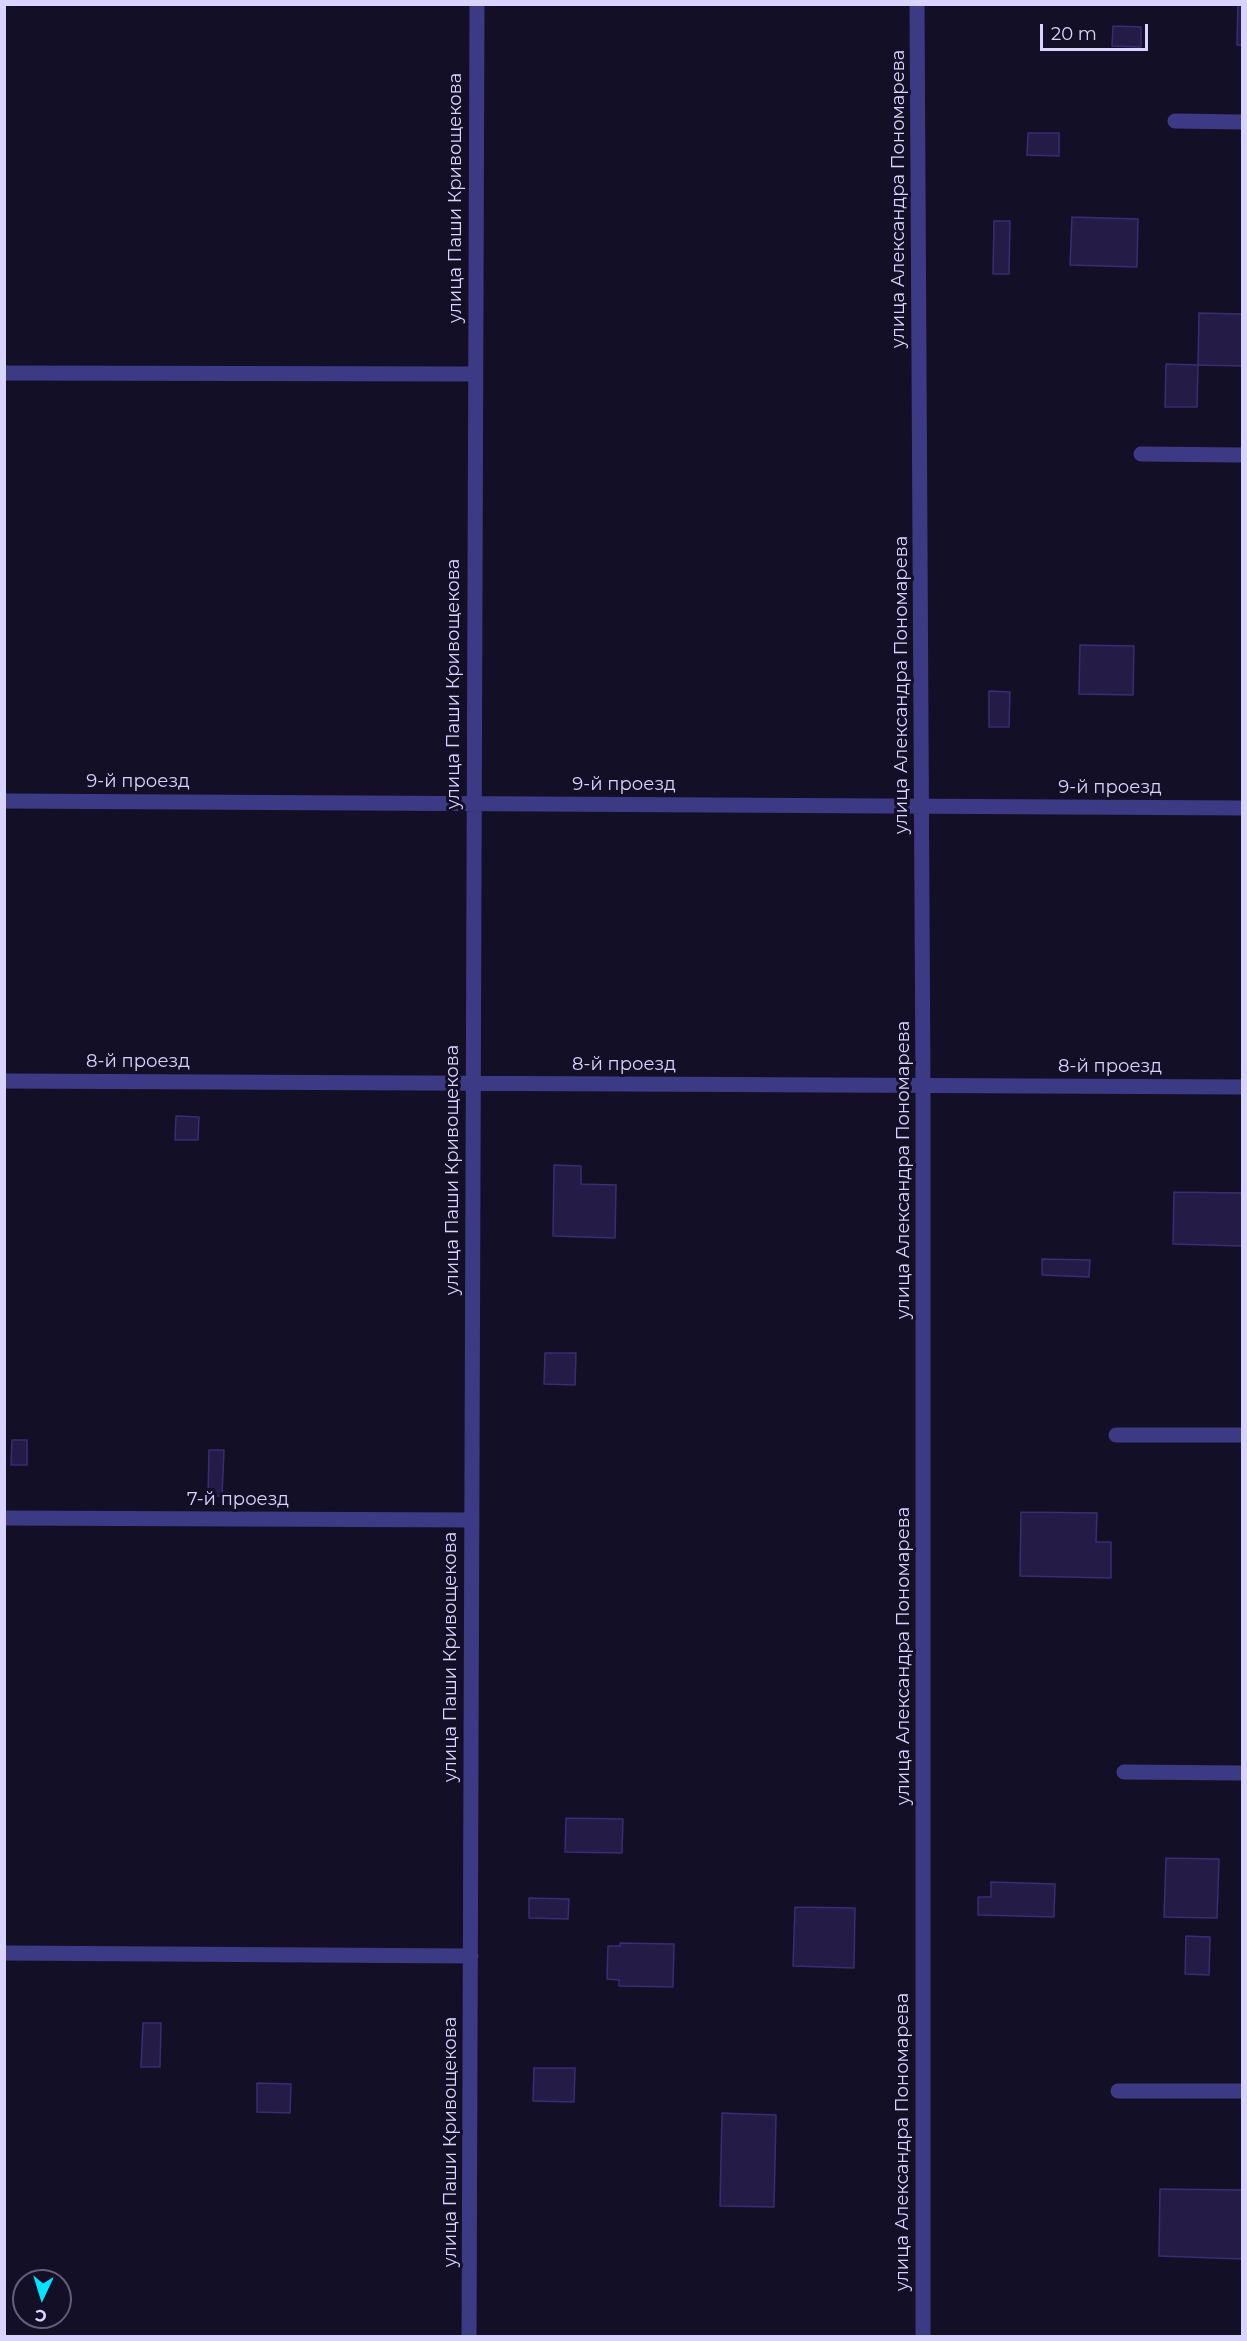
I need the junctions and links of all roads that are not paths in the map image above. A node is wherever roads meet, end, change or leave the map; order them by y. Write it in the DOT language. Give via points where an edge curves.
graph roads {
  1 [pos="477,4"];
  2 [pos="917,4"];
  3 [pos="1174,122"];
  4 [pos="1242,122"];
  5 [pos="4,373"];
  6 [pos="475,375"];
  7 [pos="1142,454"];
  8 [pos="1242,455"];
  9 [pos="4,801"];
  10 [pos="474,803"];
  11 [pos="922,806"];
  12 [pos="1242,808"];
  13 [pos="4,1081"];
  14 [pos="473,1084"];
  15 [pos="923,1086"];
  16 [pos="1242,1087"];
  17 [pos="1116,1435"];
  18 [pos="1242,1435"];
  19 [pos="4,1518"];
  20 [pos="471,1520"];
  21 [pos="1124,1772"];
  22 [pos="1242,1773"];
  23 [pos="4,1953"];
  24 [pos="471,1956"];
  25 [pos="1118,2091"];
  26 [pos="1242,2091"];
  27 [pos="469,2337"];
  28 [pos="922,2337"];
  1 -- 6 [label="street, улица Паши Кривощекова"];
  2 -- 11 [label="street, улица Александра Пономарева"];
  3 -- 4 [label="street"];
  5 -- 6 [label="street"];
  6 -- 10 [label="street, улица Паши Кривощекова"];
  7 -- 8 [label="street"];
  9 -- 10 [label="street, 9-й проезд"];
  10 -- 11 [label="street, 9-й проезд"];
  10 -- 14 [label="street, улица Паши Кривощекова"];
  11 -- 12 [label="street, 9-й проезд"];
  11 -- 15 [label="street, улица Александра Пономарева"];
  13 -- 14 [label="street, 8-й проезд"];
  14 -- 15 [label="street, 8-й проезд"];
  14 -- 20 [label="street, улица Паши Кривощекова"];
  15 -- 16 [label="street, 8-й проезд"];
  15 -- 28 [label="street, улица Александра Пономарева"];
  17 -- 18 [label="street"];
  19 -- 20 [label="street, 7-й проезд"];
  20 -- 24 [label="street, улица Паши Кривощекова"];
  21 -- 22 [label="street"];
  23 -- 24 [label="street"];
  24 -- 27 [label="street, улица Паши Кривощекова"];
  25 -- 26 [label="street"];
}
